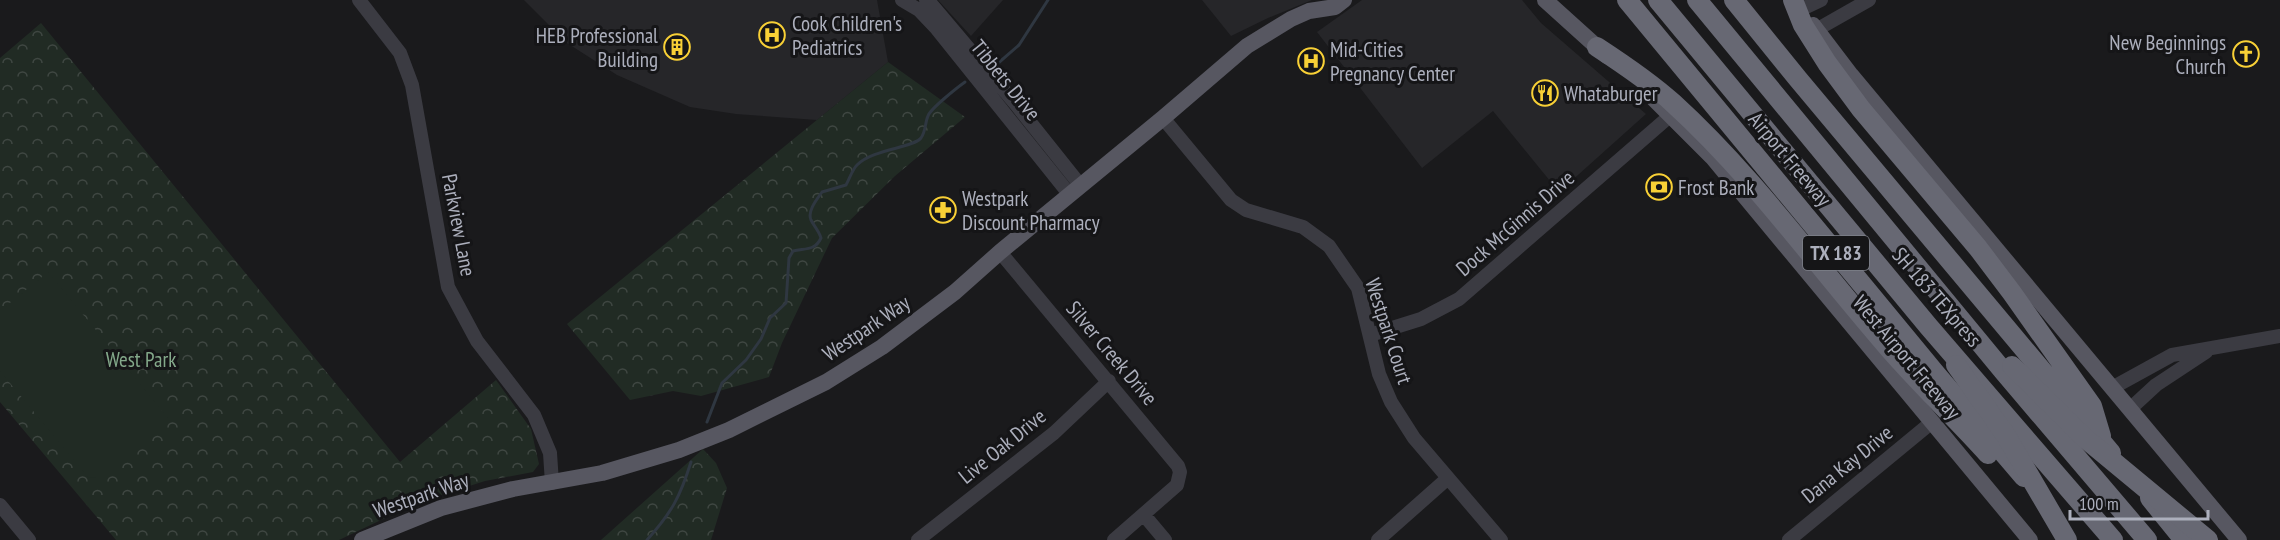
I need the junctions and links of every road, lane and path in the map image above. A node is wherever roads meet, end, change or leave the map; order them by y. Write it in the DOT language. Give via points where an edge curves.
graph roads {
  1 [pos="358,0"];
  2 [pos="902,0"];
  3 [pos="926,0"];
  4 [pos="1344,0"];
  5 [pos="1545,0"];
  6 [pos="1627,0"];
  7 [pos="1658,0"];
  8 [pos="1697,0"];
  9 [pos="1734,0"];
  10 [pos="1752,0"];
  11 [pos="1821,0"];
  12 [pos="1869,0"];
  13 [pos="1797,3"];
  14 [pos="1321,4"];
  15 [pos="941,25"];
  16 [pos="1816,30"];
  17 [pos="1597,47"];
  18 [pos="1798,80"];
  19 [pos="1671,115"];
  20 [pos="1163,118"];
  21 [pos="1075,190"];
  22 [pos="1000,252"];
  23 [pos="1370,334"];
  24 [pos="2280,336"];
  25 [pos="2210,349"];
  26 [pos="1958,363"];
  27 [pos="2008,369"];
  28 [pos="1109,381"];
  29 [pos="2112,388"];
  30 [pos="2130,409"];
  31 [pos="1932,422"];
  32 [pos="2103,444"];
  33 [pos="1448,478"];
  34 [pos="552,483"];
  35 [pos="0,505"];
  36 [pos="2048,505"];
  37 [pos="1144,515"];
  38 [pos="29,540"];
  39 [pos="362,540"];
  40 [pos="918,540"];
  41 [pos="1114,540"];
  42 [pos="1165,540"];
  43 [pos="1378,540"];
  44 [pos="1501,540"];
  45 [pos="1789,540"];
  46 [pos="2030,540"];
  47 [pos="2067,540"];
  48 [pos="2079,540"];
  49 [pos="2113,540"];
  50 [pos="2147,540"];
  51 [pos="2184,540"];
  52 [pos="2208,540"];
  53 [pos="2239,540"];
  1 -- 34 [label="street, Parkview Lane" via="400,53 412,85 448,287 477,341 534,415 550,453"];
  2 -- 15 [label="street, Tibbets Drive"];
  3 -- 15 [label="street, Tibbets Drive"];
  4 -- 14 [label="main road, Westpark Way" via="1335,7"];
  5 -- 17 [label="main road, West Airport Freeway"];
  6 -- 36 [label="highway, Airport Freeway / TX 183"];
  7 -- 26 [label="highway, SH 183 TEXpress"];
  8 -- 27 [label="highway, SH 183 TEXpress" via="1982,344"];
  9 -- 18 [label="highway"];
  10 -- 18 [label="highway" via="1778,35"];
  11 -- 13 [label="street"];
  12 -- 16 [label="street"];
  13 -- 16 [label="main road"];
  13 -- 32 [label="highway" via="1803,25 1861,109 1992,266 2086,396"];
  14 -- 20 [label="main road, Westpark Way" via="1247,46"];
  15 -- 21 [label="street, Tibbets Drive"];
  16 -- 29 [label="main road"];
  17 -- 19 [label="main road, West Airport Freeway"];
  17 -- 36 [label="highway" via="1673,103 1721,150 1919,382 2006,473"];
  18 -- 32 [label="highway"];
  19 -- 23 [label="street, Dock McGinnis Drive" via="1459,299 1421,319"];
  19 -- 31 [label="main road, West Airport Freeway" via="1712,157"];
  20 -- 21 [label="main road, Westpark Way"];
  20 -- 23 [label="street, Westpark Court" via="1232,201 1246,210 1303,227 1329,246 1358,288"];
  21 -- 22 [label="main road, Westpark Way"];
  22 -- 28 [label="street, Silver Creek Drive"];
  22 -- 34 [label="main road, Westpark Way" via="923,317 826,382 679,450"];
  23 -- 33 [label="street, Westpark Court" via="1379,374 1391,402 1414,438"];
  24 -- 25 [label="street"];
  25 -- 29 [label="street" via="2172,355"];
  25 -- 30 [label="street" via="2156,385"];
  26 -- 47 [label="highway, bridge"];
  26 -- 49 [label="highway, SH 183 TEXpress"];
  27 -- 50 [label="highway" via="2069,450"];
  27 -- 52 [label="highway, bridge"];
  28 -- 37 [label="street, Silver Creek Drive" via="1180,472 1177,485"];
  28 -- 40 [label="street, Live Oak Drive" via="1054,433"];
  29 -- 30 [label="main road"];
  30 -- 53 [label="main road"];
  31 -- 45 [label="street, Dana Kay Drive"];
  31 -- 46 [label="main road, West Airport Freeway"];
  32 -- 51 [label="highway"];
  33 -- 43 [label="street"];
  33 -- 44 [label="street, Westpark Court"];
  34 -- 39 [label="main road, Westpark Way" via="441,508"];
  35 -- 38 [label="street"];
  36 -- 48 [label="highway, Airport Freeway / TX 183"];
  37 -- 41 [label="street"];
  37 -- 42 [label="street"];
}
